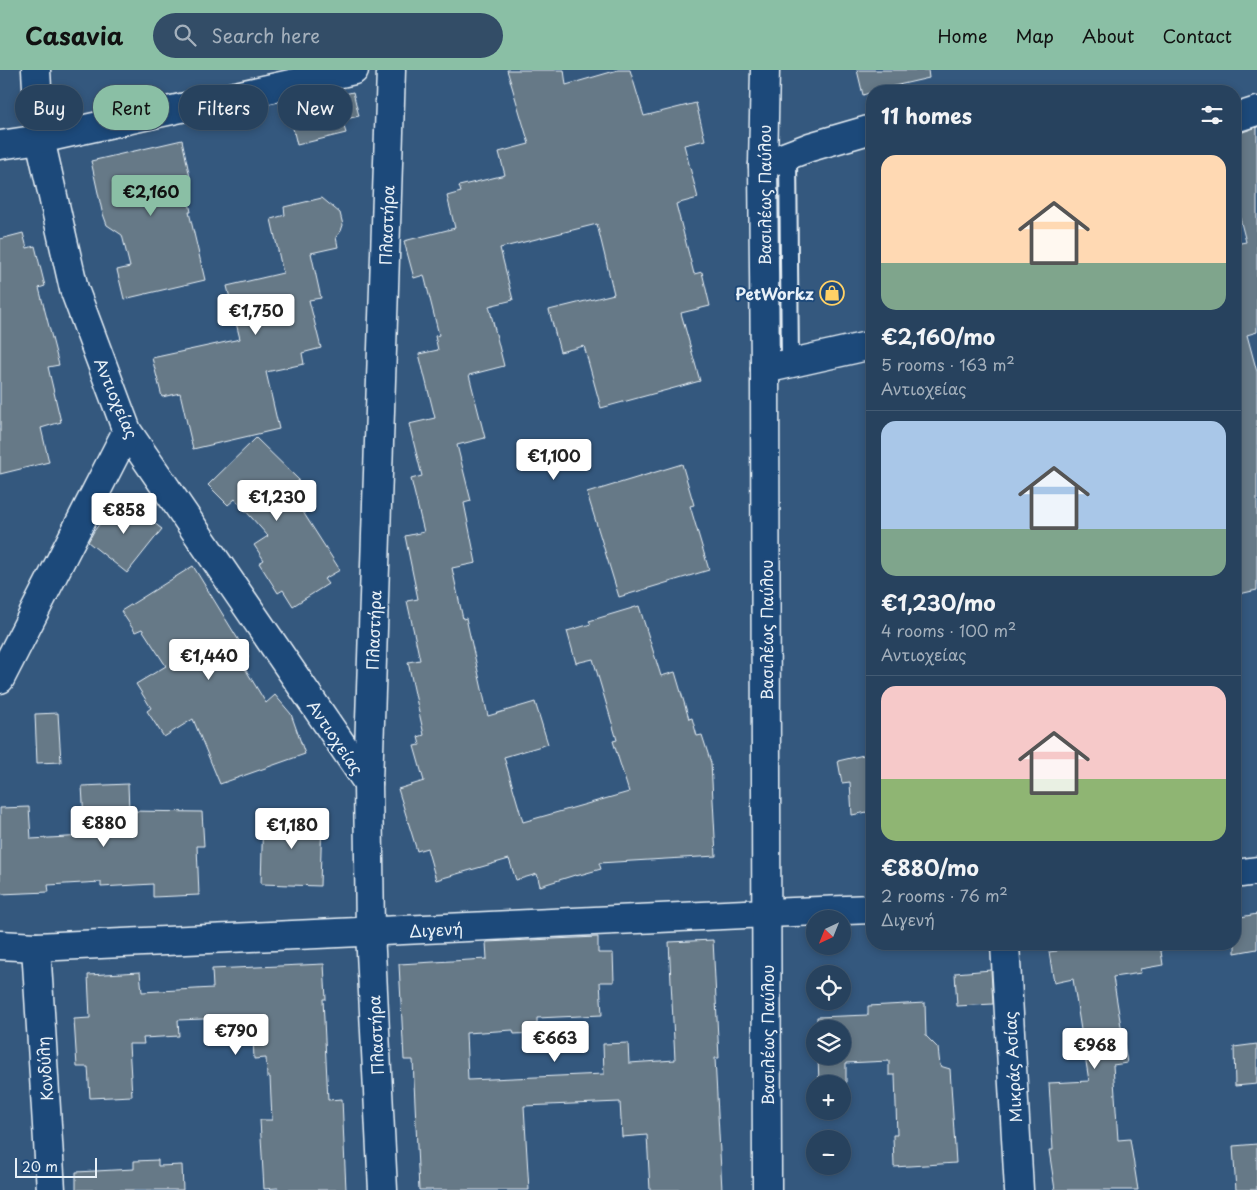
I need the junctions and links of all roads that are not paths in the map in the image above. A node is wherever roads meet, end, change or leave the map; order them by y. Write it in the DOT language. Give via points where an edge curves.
graph roads {
  1 [pos="36,70"];
  2 [pos="354,70"];
  3 [pos="391,70"];
  4 [pos="765,70"];
  5 [pos="1257,111"];
  6 [pos="1241,116"];
  7 [pos="866,131"];
  8 [pos="40,139"];
  9 [pos="0,145"];
  10 [pos="788,156"];
  11 [pos="763,165"];
  12 [pos="866,346"];
  13 [pos="778,366"];
  14 [pos="127,431"];
  15 [pos="0,679"];
  16 [pos="368,782"];
  17 [pos="1257,871"];
  18 [pos="1241,873"];
  19 [pos="866,909"];
  20 [pos="767,913"];
  21 [pos="370,932"];
  22 [pos="0,945"];
  23 [pos="36,947"];
  24 [pos="1005,950"];
  25 [pos="52,1190"];
  26 [pos="383,1190"];
  27 [pos="767,1190"];
  28 [pos="1019,1190"];
  1 -- 8 [label="street, Αντιοχείας"];
  2 -- 8 [label="street"];
  3 -- 16 [label="street, Πλαστήρα"];
  4 -- 11 [label="street, Βασιλέως Παύλου"];
  5 -- 6 [label="street"];
  7 -- 10 [label="street"];
  8 -- 9 [label="street"];
  8 -- 14 [label="street, Αντιοχείας" via="74,289"];
  10 -- 11 [label="street"];
  10 -- 13 [label="lane"];
  11 -- 13 [label="street, Βασιλέως Παύλου"];
  12 -- 13 [label="street"];
  13 -- 20 [label="street, Βασιλέως Παύλου"];
  14 -- 15 [label="street"];
  14 -- 16 [label="street, Αντιοχείας"];
  16 -- 21 [label="street, Πλαστήρα"];
  17 -- 18 [label="street"];
  19 -- 20 [label="street, Διγενή"];
  20 -- 21 [label="street, Διγενή"];
  20 -- 27 [label="street, Βασιλέως Παύλου"];
  21 -- 23 [label="street, Διγενή"];
  21 -- 26 [label="street, Πλαστήρα"];
  22 -- 23 [label="street, Διγενή"];
  23 -- 25 [label="street, Κονδύλη"];
  24 -- 28 [label="street, Μικράς Ασίας"];
}
